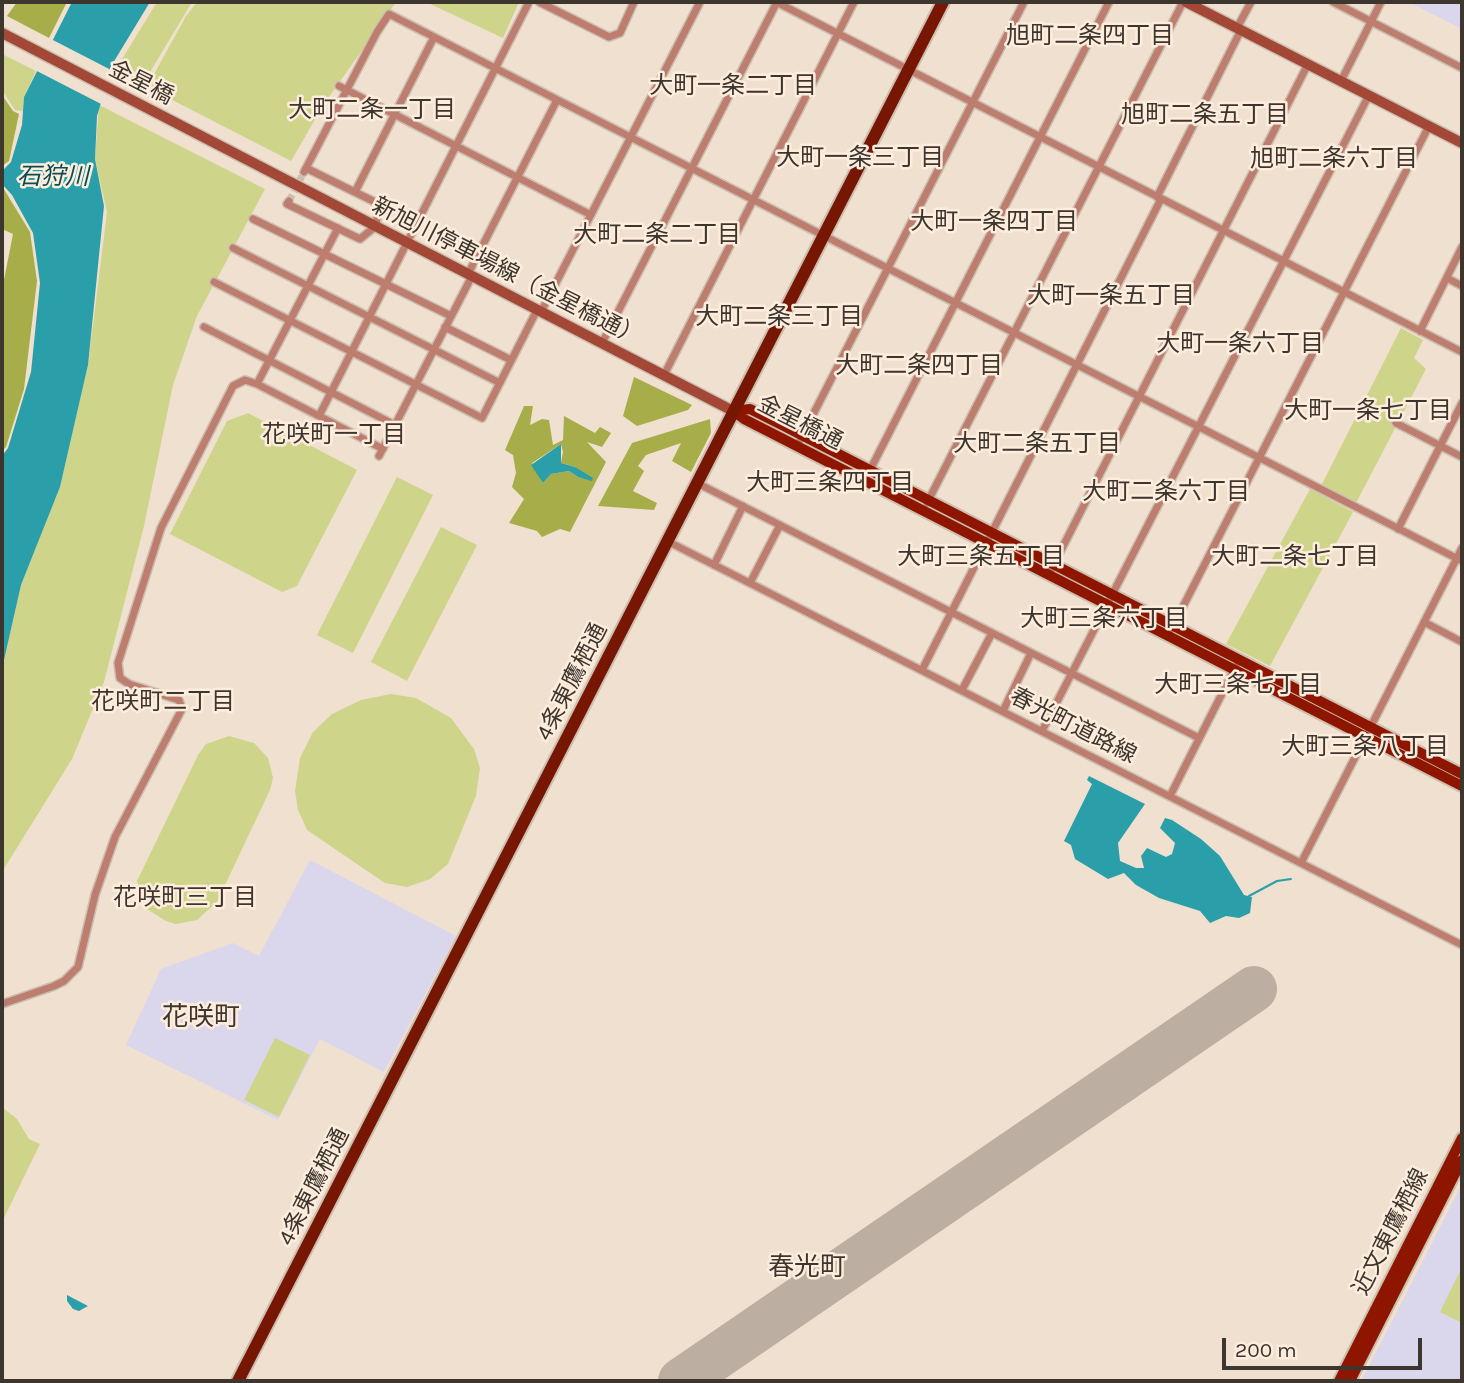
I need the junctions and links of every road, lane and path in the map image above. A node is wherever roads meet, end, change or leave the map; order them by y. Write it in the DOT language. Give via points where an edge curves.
graph roads {
  1 [pos="529,2"];
  2 [pos="539,2"];
  3 [pos="635,2"];
  4 [pos="700,2"];
  5 [pos="776,2"];
  6 [pos="854,2"];
  7 [pos="943,2"];
  8 [pos="1024,2"];
  9 [pos="1109,2"];
  10 [pos="1185,2"];
  11 [pos="1251,2"];
  12 [pos="1333,2"];
  13 [pos="1381,2"];
  14 [pos="1371,21"];
  15 [pos="1239,29"];
  16 [pos="2,33"];
  17 [pos="838,34"];
  18 [pos="434,37"];
  19 [pos="1308,64"];
  20 [pos="1462,68"];
  21 [pos="496,69"];
  22 [pos="907,71"];
  23 [pos="1341,81"];
  24 [pos="339,86"];
  25 [pos="347,92"];
  26 [pos="1369,95"];
  27 [pos="557,100"];
  28 [pos="972,103"];
  29 [pos="394,115"];
  30 [pos="1429,126"];
  31 [pos="630,137"];
  32 [pos="1040,137"];
  33 [pos="1462,143"];
  34 [pos="456,146"];
  35 [pos="262,168"];
  36 [pos="1098,168"];
  37 [pos="692,169"];
  38 [pos="517,178"];
  39 [pos="355,192"];
  40 [pos="1159,198"];
  41 [pos="753,200"];
  42 [pos="289,201"];
  43 [pos="591,215"];
  44 [pos="253,219"];
  45 [pos="376,226"];
  46 [pos="338,228"];
  47 [pos="1223,231"];
  48 [pos="823,236"];
  49 [pos="407,243"];
  50 [pos="1462,247"];
  51 [pos="233,248"];
  52 [pos="325,253"];
  53 [pos="1283,262"];
  54 [pos="887,269"];
  55 [pos="470,275"];
  56 [pos="1447,278"];
  57 [pos="214,282"];
  58 [pos="386,284"];
  59 [pos="307,285"];
  60 [pos="1462,286"];
  61 [pos="1343,292"];
  62 [pos="955,303"];
  63 [pos="539,311"];
  64 [pos="451,316"];
  65 [pos="369,317"];
  66 [pos="290,320"];
  67 [pos="204,327"];
  68 [pos="445,327"];
  69 [pos="1420,331"];
  70 [pos="1014,333"];
  71 [pos="602,343"];
  72 [pos="434,349"];
  73 [pos="352,350"];
  74 [pos="1462,352"];
  75 [pos="270,360"];
  76 [pos="512,360"];
  77 [pos="1077,363"];
  78 [pos="664,375"];
  79 [pos="500,383"];
  80 [pos="257,384"];
  81 [pos="415,384"];
  82 [pos="331,391"];
  83 [pos="1138,396"];
  84 [pos="1462,403"];
  85 [pos="733,411"];
  86 [pos="319,416"];
  87 [pos="1396,423"];
  88 [pos="395,425"];
  89 [pos="1198,426"];
  90 [pos="803,435"];
  91 [pos="797,446"];
  92 [pos="1441,446"];
  93 [pos="1258,457"];
  94 [pos="1462,457"];
  95 [pos="867,476"];
  96 [pos="696,482"];
  97 [pos="743,506"];
  98 [pos="925,506"];
  99 [pos="780,525"];
  100 [pos="1398,529"];
  101 [pos="988,537"];
  102 [pos="667,541"];
  103 [pos="1462,548"];
  104 [pos="1460,560"];
  105 [pos="714,565"];
  106 [pos="1052,569"];
  107 [pos="750,583"];
  108 [pos="1111,600"];
  109 [pos="951,612"];
  110 [pos="1424,622"];
  111 [pos="1171,631"];
  112 [pos="992,633"];
  113 [pos="1462,642"];
  114 [pos="1031,653"];
  115 [pos="1237,664"];
  116 [pos="922,670"];
  117 [pos="1072,674"];
  118 [pos="962,690"];
  119 [pos="1003,711"];
  120 [pos="1368,731"];
  121 [pos="1042,732"];
  122 [pos="1199,738"];
  123 [pos="1462,774"];
  124 [pos="1462,786"];
  125 [pos="1170,796"];
  126 [pos="1301,863"];
  127 [pos="1462,945"];
  128 [pos="2,1004"];
  129 [pos="1462,1138"];
  130 [pos="1462,1160"];
  131 [pos="238,1381"];
  132 [pos="1339,1381"];
  133 [pos="1350,1381"];
  1 -- 21 [label="street"];
  2 -- 3 [label="street" via="609,37 620,33"];
  4 -- 31 [label="street"];
  5 -- 17 [label="street"];
  5 -- 37 [label="street"];
  6 -- 17 [label="street"];
  7 -- 22 [label="highway, 4条東鷹栖通"];
  8 -- 28 [label="street"];
  9 -- 32 [label="street"];
  10 -- 15 [label="main road"];
  10 -- 36 [label="street"];
  11 -- 15 [label="street"];
  12 -- 14 [label="street"];
  13 -- 14 [label="street"];
  14 -- 20 [label="street"];
  14 -- 23 [label="street"];
  15 -- 19 [label="main road"];
  15 -- 40 [label="street"];
  16 -- 35 [label="main road, 金星橋"];
  17 -- 22 [label="street"];
  17 -- 41 [label="street"];
  18 -- 21 [label="street"];
  18 -- 25 [label="street" via="389,14"];
  18 -- 29 [label="street"];
  19 -- 23 [label="main road"];
  19 -- 47 [label="street"];
  21 -- 27 [label="street"];
  21 -- 34 [label="street"];
  22 -- 28 [label="street"];
  22 -- 48 [label="highway, 4条東鷹栖通"];
  23 -- 26 [label="main road"];
  24 -- 25 [label="street"];
  25 -- 29 [label="street"];
  25 -- 39 [label="street" via="305,170"];
  26 -- 30 [label="main road"];
  26 -- 53 [label="street"];
  27 -- 31 [label="street"];
  27 -- 38 [label="street"];
  28 -- 32 [label="street"];
  28 -- 54 [label="street"];
  29 -- 34 [label="street"];
  29 -- 39 [label="street"];
  30 -- 33 [label="main road"];
  30 -- 61 [label="street"];
  31 -- 37 [label="street"];
  31 -- 43 [label="street"];
  32 -- 36 [label="street"];
  32 -- 62 [label="street"];
  34 -- 38 [label="street"];
  34 -- 49 [label="street"];
  35 -- 45 [label="main road, 新旭川停車場線（金星橋通）"];
  36 -- 40 [label="street"];
  36 -- 70 [label="street"];
  37 -- 41 [label="street"];
  37 -- 71 [label="street"];
  38 -- 43 [label="street"];
  38 -- 55 [label="street"];
  39 -- 45 [label="street" via="379,204"];
  40 -- 47 [label="street"];
  40 -- 77 [label="street"];
  41 -- 48 [label="street"];
  41 -- 78 [label="street"];
  42 -- 46 [label="street" via="287,204"];
  43 -- 63 [label="street"];
  44 -- 52 [label="street"];
  45 -- 46 [label="street" via="360,239"];
  45 -- 49 [label="main road, 新旭川停車場線（金星橋通）"];
  46 -- 52 [label="street"];
  47 -- 53 [label="street"];
  47 -- 83 [label="street"];
  48 -- 54 [label="street"];
  48 -- 85 [label="highway, 4条東鷹栖通"];
  49 -- 55 [label="main road, 新旭川停車場線（金星橋通）"];
  49 -- 58 [label="street"];
  50 -- 56 [label="street"];
  51 -- 59 [label="street"];
  52 -- 58 [label="street"];
  52 -- 59 [label="street"];
  53 -- 61 [label="street"];
  53 -- 89 [label="street"];
  54 -- 62 [label="street"];
  54 -- 90 [label="street"];
  55 -- 63 [label="main road, 新旭川停車場線（金星橋通）"];
  55 -- 64 [label="street"];
  56 -- 60 [label="street"];
  56 -- 69 [label="street"];
  57 -- 66 [label="street"];
  58 -- 64 [label="street"];
  58 -- 65 [label="street"];
  59 -- 65 [label="street"];
  59 -- 66 [label="street"];
  61 -- 69 [label="street"];
  61 -- 93 [label="street"];
  62 -- 70 [label="street"];
  62 -- 95 [label="street"];
  63 -- 71 [label="main road, 新旭川停車場線（金星橋通）"];
  63 -- 76 [label="street"];
  64 -- 68 [label="street"];
  65 -- 72 [label="street"];
  65 -- 73 [label="street"];
  66 -- 73 [label="street"];
  66 -- 75 [label="street"];
  67 -- 75 [label="street"];
  68 -- 72 [label="street"];
  68 -- 76 [label="street"];
  69 -- 74 [label="street"];
  70 -- 77 [label="street"];
  70 -- 98 [label="street"];
  71 -- 78 [label="main road, 新旭川停車場線（金星橋通）"];
  72 -- 79 [label="street"];
  72 -- 81 [label="street"];
  73 -- 81 [label="street"];
  73 -- 82 [label="street"];
  75 -- 80 [label="street"];
  75 -- 82 [label="street"];
  76 -- 79 [label="street"];
  77 -- 83 [label="street"];
  77 -- 101 [label="street"];
  78 -- 85 [label="main road, 新旭川停車場線（金星橋通）"];
  79 -- 81 [label="street" via="482,418"];
  80 -- 86 [label="street"];
  80 -- 128 [label="street" via="245,380 233,386 161,528 118,663 120,678 179,700 182,709 114,837 78,967 65,981"];
  81 -- 88 [label="street"];
  82 -- 86 [label="street"];
  82 -- 88 [label="street"];
  83 -- 89 [label="street"];
  83 -- 106 [label="street"];
  84 -- 92 [label="street"];
  85 -- 90 [label="main road, 金星橋通" via="750,409"];
  85 -- 91 [label="main road, 金星橋通"];
  85 -- 96 [label="highway, 4条東鷹栖通"];
  86 -- 88 [label="street" via="381,453"];
  87 -- 92 [label="street"];
  89 -- 93 [label="street"];
  89 -- 108 [label="street"];
  90 -- 91 [label="street"];
  90 -- 95 [label="main road, 金星橋通"];
  91 -- 95 [label="main road, 金星橋通"];
  92 -- 94 [label="street"];
  92 -- 100 [label="street"];
  93 -- 100 [label="street"];
  93 -- 111 [label="street"];
  95 -- 98 [label="main road, 金星橋通"];
  96 -- 97 [label="street"];
  96 -- 102 [label="highway, 4条東鷹栖通"];
  97 -- 99 [label="street"];
  97 -- 105 [label="street"];
  98 -- 101 [label="main road, 金星橋通"];
  99 -- 107 [label="street"];
  99 -- 109 [label="street"];
  100 -- 104 [label="street"];
  101 -- 106 [label="main road, 金星橋通"];
  101 -- 109 [label="street"];
  102 -- 105 [label="street, 春光町道路線"];
  102 -- 131 [label="highway, 4条東鷹栖通"];
  103 -- 104 [label="street"];
  104 -- 110 [label="street"];
  105 -- 107 [label="street, 春光町道路線"];
  106 -- 108 [label="main road, 金星橋通"];
  107 -- 116 [label="street, 春光町道路線"];
  108 -- 111 [label="main road, 金星橋通"];
  108 -- 117 [label="street"];
  109 -- 112 [label="street"];
  109 -- 116 [label="street"];
  110 -- 113 [label="street"];
  110 -- 120 [label="street"];
  111 -- 115 [label="main road, 金星橋通"];
  112 -- 114 [label="street"];
  112 -- 118 [label="street"];
  114 -- 117 [label="street"];
  114 -- 119 [label="street"];
  115 -- 120 [label="main road, 金星橋通"];
  115 -- 122 [label="street"];
  116 -- 118 [label="street, 春光町道路線"];
  117 -- 121 [label="street"];
  117 -- 122 [label="street"];
  118 -- 119 [label="street, 春光町道路線"];
  119 -- 121 [label="street, 春光町道路線"];
  120 -- 123 [label="main road, 金星橋通"];
  120 -- 124 [label="main road, 金星橋通"];
  120 -- 126 [label="street"];
  121 -- 125 [label="street, 春光町道路線"];
  122 -- 125 [label="street"];
  125 -- 126 [label="street, 春光町道路線"];
  126 -- 127 [label="street, 春光町道路線"];
  129 -- 132 [label="main road, 近文東鷹栖線"];
  130 -- 133 [label="main road, 近文東鷹栖線"];
}
